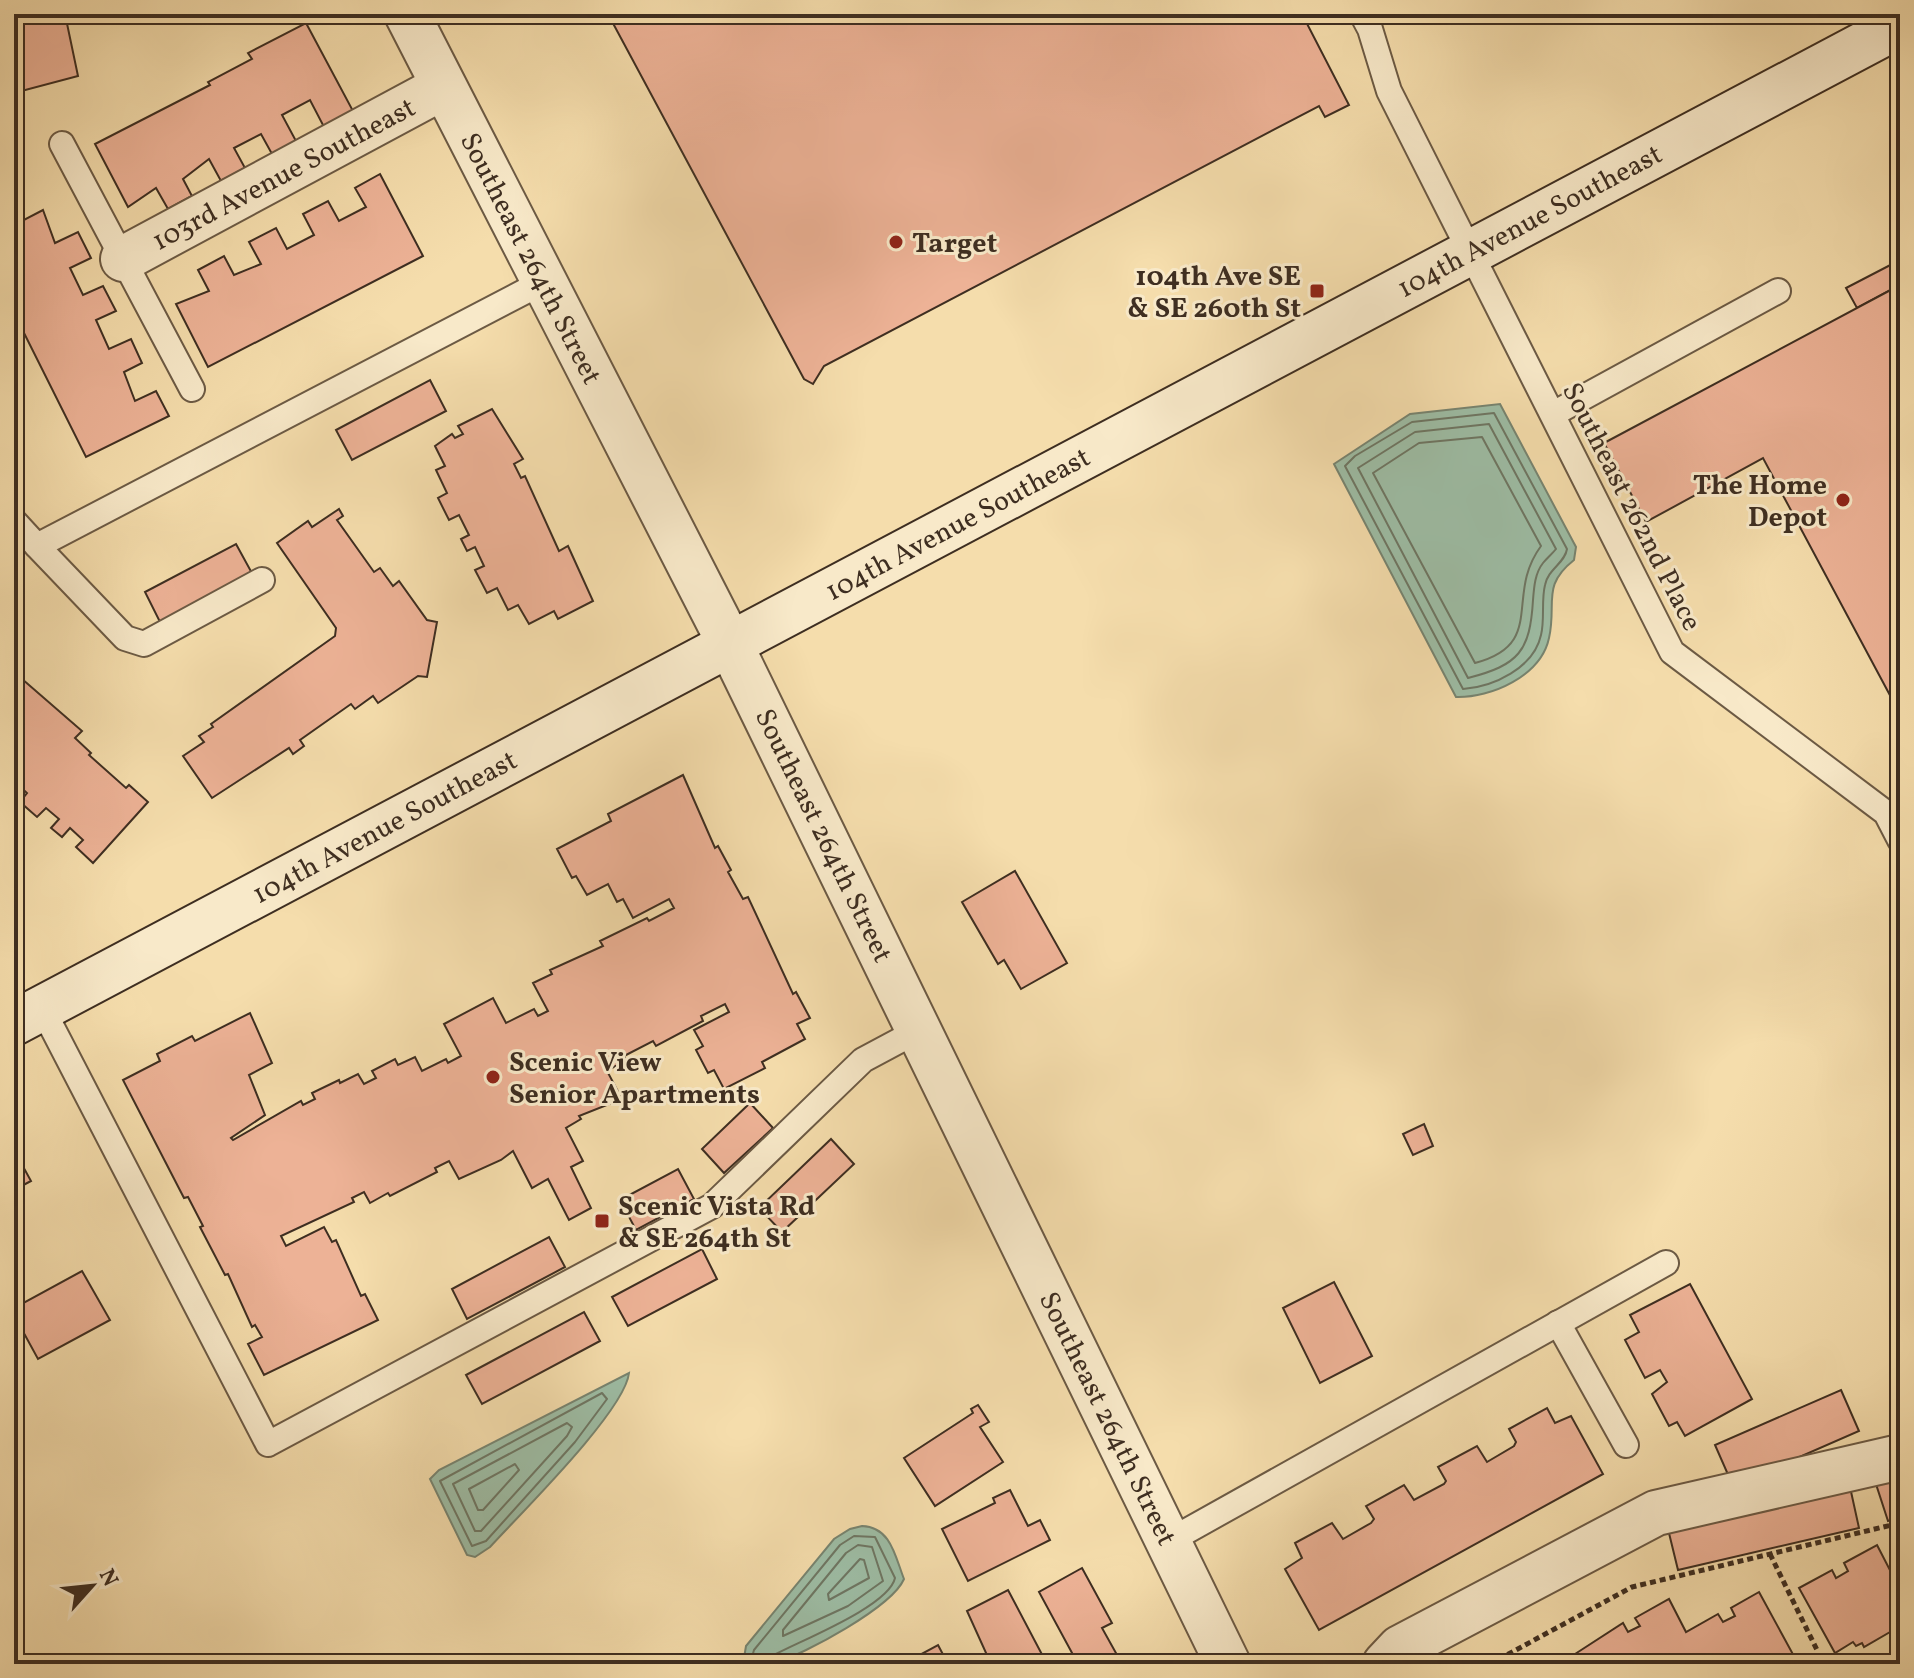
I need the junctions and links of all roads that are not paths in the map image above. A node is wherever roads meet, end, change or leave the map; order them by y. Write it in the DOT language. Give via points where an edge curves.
graph roads {
  1 [pos="407,14"];
  2 [pos="1362,14"];
  3 [pos="1900,25"];
  4 [pos="443,87"];
  5 [pos="62,144"];
  6 [pos="1470,250"];
  7 [pos="123,259"];
  8 [pos="545,281"];
  9 [pos="1778,291"];
  10 [pos="192,389"];
  11 [pos="1553,414"];
  12 [pos="14,521"];
  13 [pos="37,546"];
  14 [pos="262,580"];
  15 [pos="729,642"];
  16 [pos="1900,840"];
  17 [pos="22,1017"];
  18 [pos="921,1029"];
  19 [pos="1666,1263"];
  20 [pos="1558,1323"];
  21 [pos="1626,1445"];
  22 [pos="1900,1457"];
  23 [pos="1169,1541"];
  24 [pos="1228,1664"];
  25 [pos="1385,1664"];
  1 -- 4 [label="street, Southeast 264th Street"];
  2 -- 6 [label="lane, Southeast 262nd Place" via="1389,91"];
  3 -- 6 [label="street, 104th Avenue Southeast"];
  4 -- 7 [label="street, 103rd Avenue Southeast"];
  4 -- 8 [label="street, Southeast 264th Street"];
  5 -- 7 [label="lane"];
  6 -- 11 [label="lane, Southeast 262nd Place"];
  6 -- 15 [label="street, 104th Avenue Southeast"];
  7 -- 10 [label="lane"];
  8 -- 13 [label="lane"];
  8 -- 15 [label="street, Southeast 264th Street"];
  9 -- 11 [label="lane"];
  11 -- 16 [label="lane, Southeast 262nd Place" via="1672,652 1886,813"];
  12 -- 13 [label="lane"];
  13 -- 14 [label="lane" via="125,638 144,644"];
  15 -- 17 [label="street, 104th Avenue Southeast"];
  15 -- 18 [label="street, Southeast 264th Street"];
  17 -- 18 [label="lane" via="268,1444 712,1206 863,1060"];
  18 -- 23 [label="street, Southeast 264th Street"];
  19 -- 20 [label="lane"];
  20 -- 21 [label="lane"];
  20 -- 23 [label="lane"];
  22 -- 25 [label="street" via="1656,1513 1400,1648"];
  23 -- 24 [label="street, Southeast 264th Street"];
}
